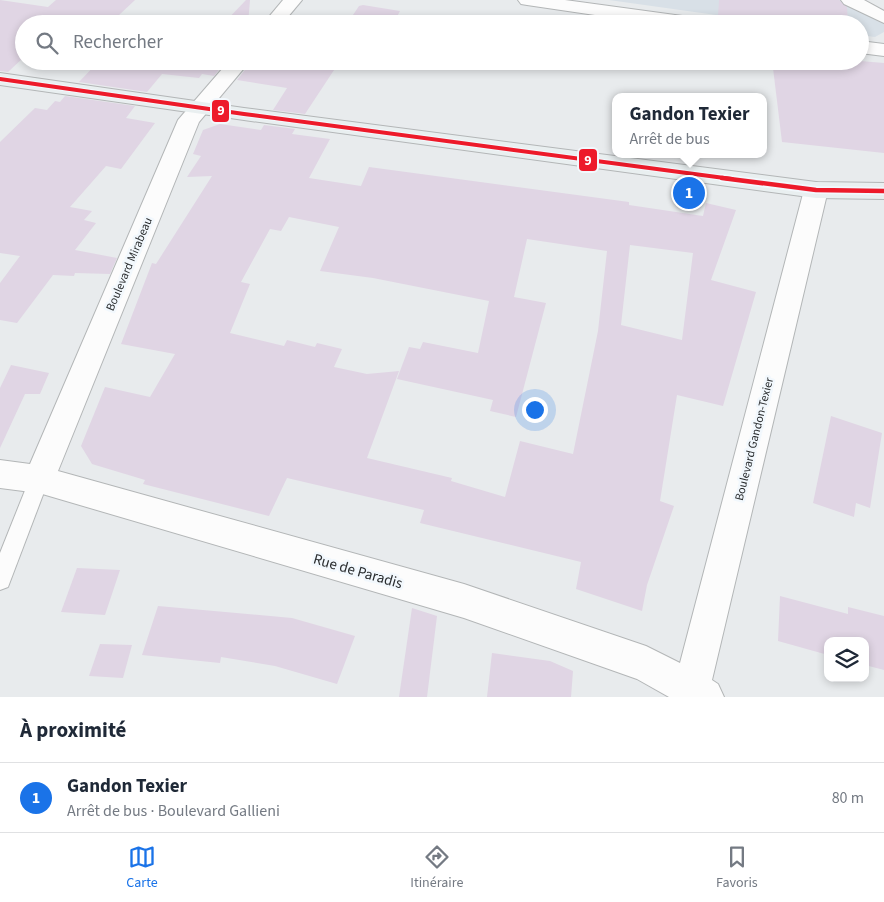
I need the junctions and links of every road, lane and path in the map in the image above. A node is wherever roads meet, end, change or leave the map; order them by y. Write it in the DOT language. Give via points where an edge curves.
graph roads {
  1 [pos="293,0"];
  2 [pos="528,0"];
  3 [pos="850,0"];
  4 [pos="280,15"];
  5 [pos="634,15"];
  6 [pos="884,18"];
  7 [pos="869,48"];
  8 [pos="884,50"];
  9 [pos="232,70"];
  10 [pos="0,79"];
  11 [pos="201,107"];
  12 [pos="816,190"];
  13 [pos="884,191"];
  14 [pos="0,474"];
  15 [pos="39,479"];
  16 [pos="0,580"];
  17 [pos="695,694"];
  1 -- 4 [label="street"];
  2 -- 5 [label="street"];
  3 -- 6 [label="street"];
  7 -- 8 [label="street"];
  9 -- 11 [label="street, Boulevard Mirabeau"];
  10 -- 11 [label="main road"];
  11 -- 12 [label="main road"];
  11 -- 15 [label="street, Boulevard Mirabeau" via="189,120"];
  12 -- 13 [label="main road"];
  12 -- 17 [label="street, Boulevard Gandon-Texier"];
  14 -- 15 [label="street, Rue de Paradis"];
  15 -- 16 [label="lane"];
  15 -- 17 [label="street, Rue de Paradis" via="464,601 646,664"];
}
